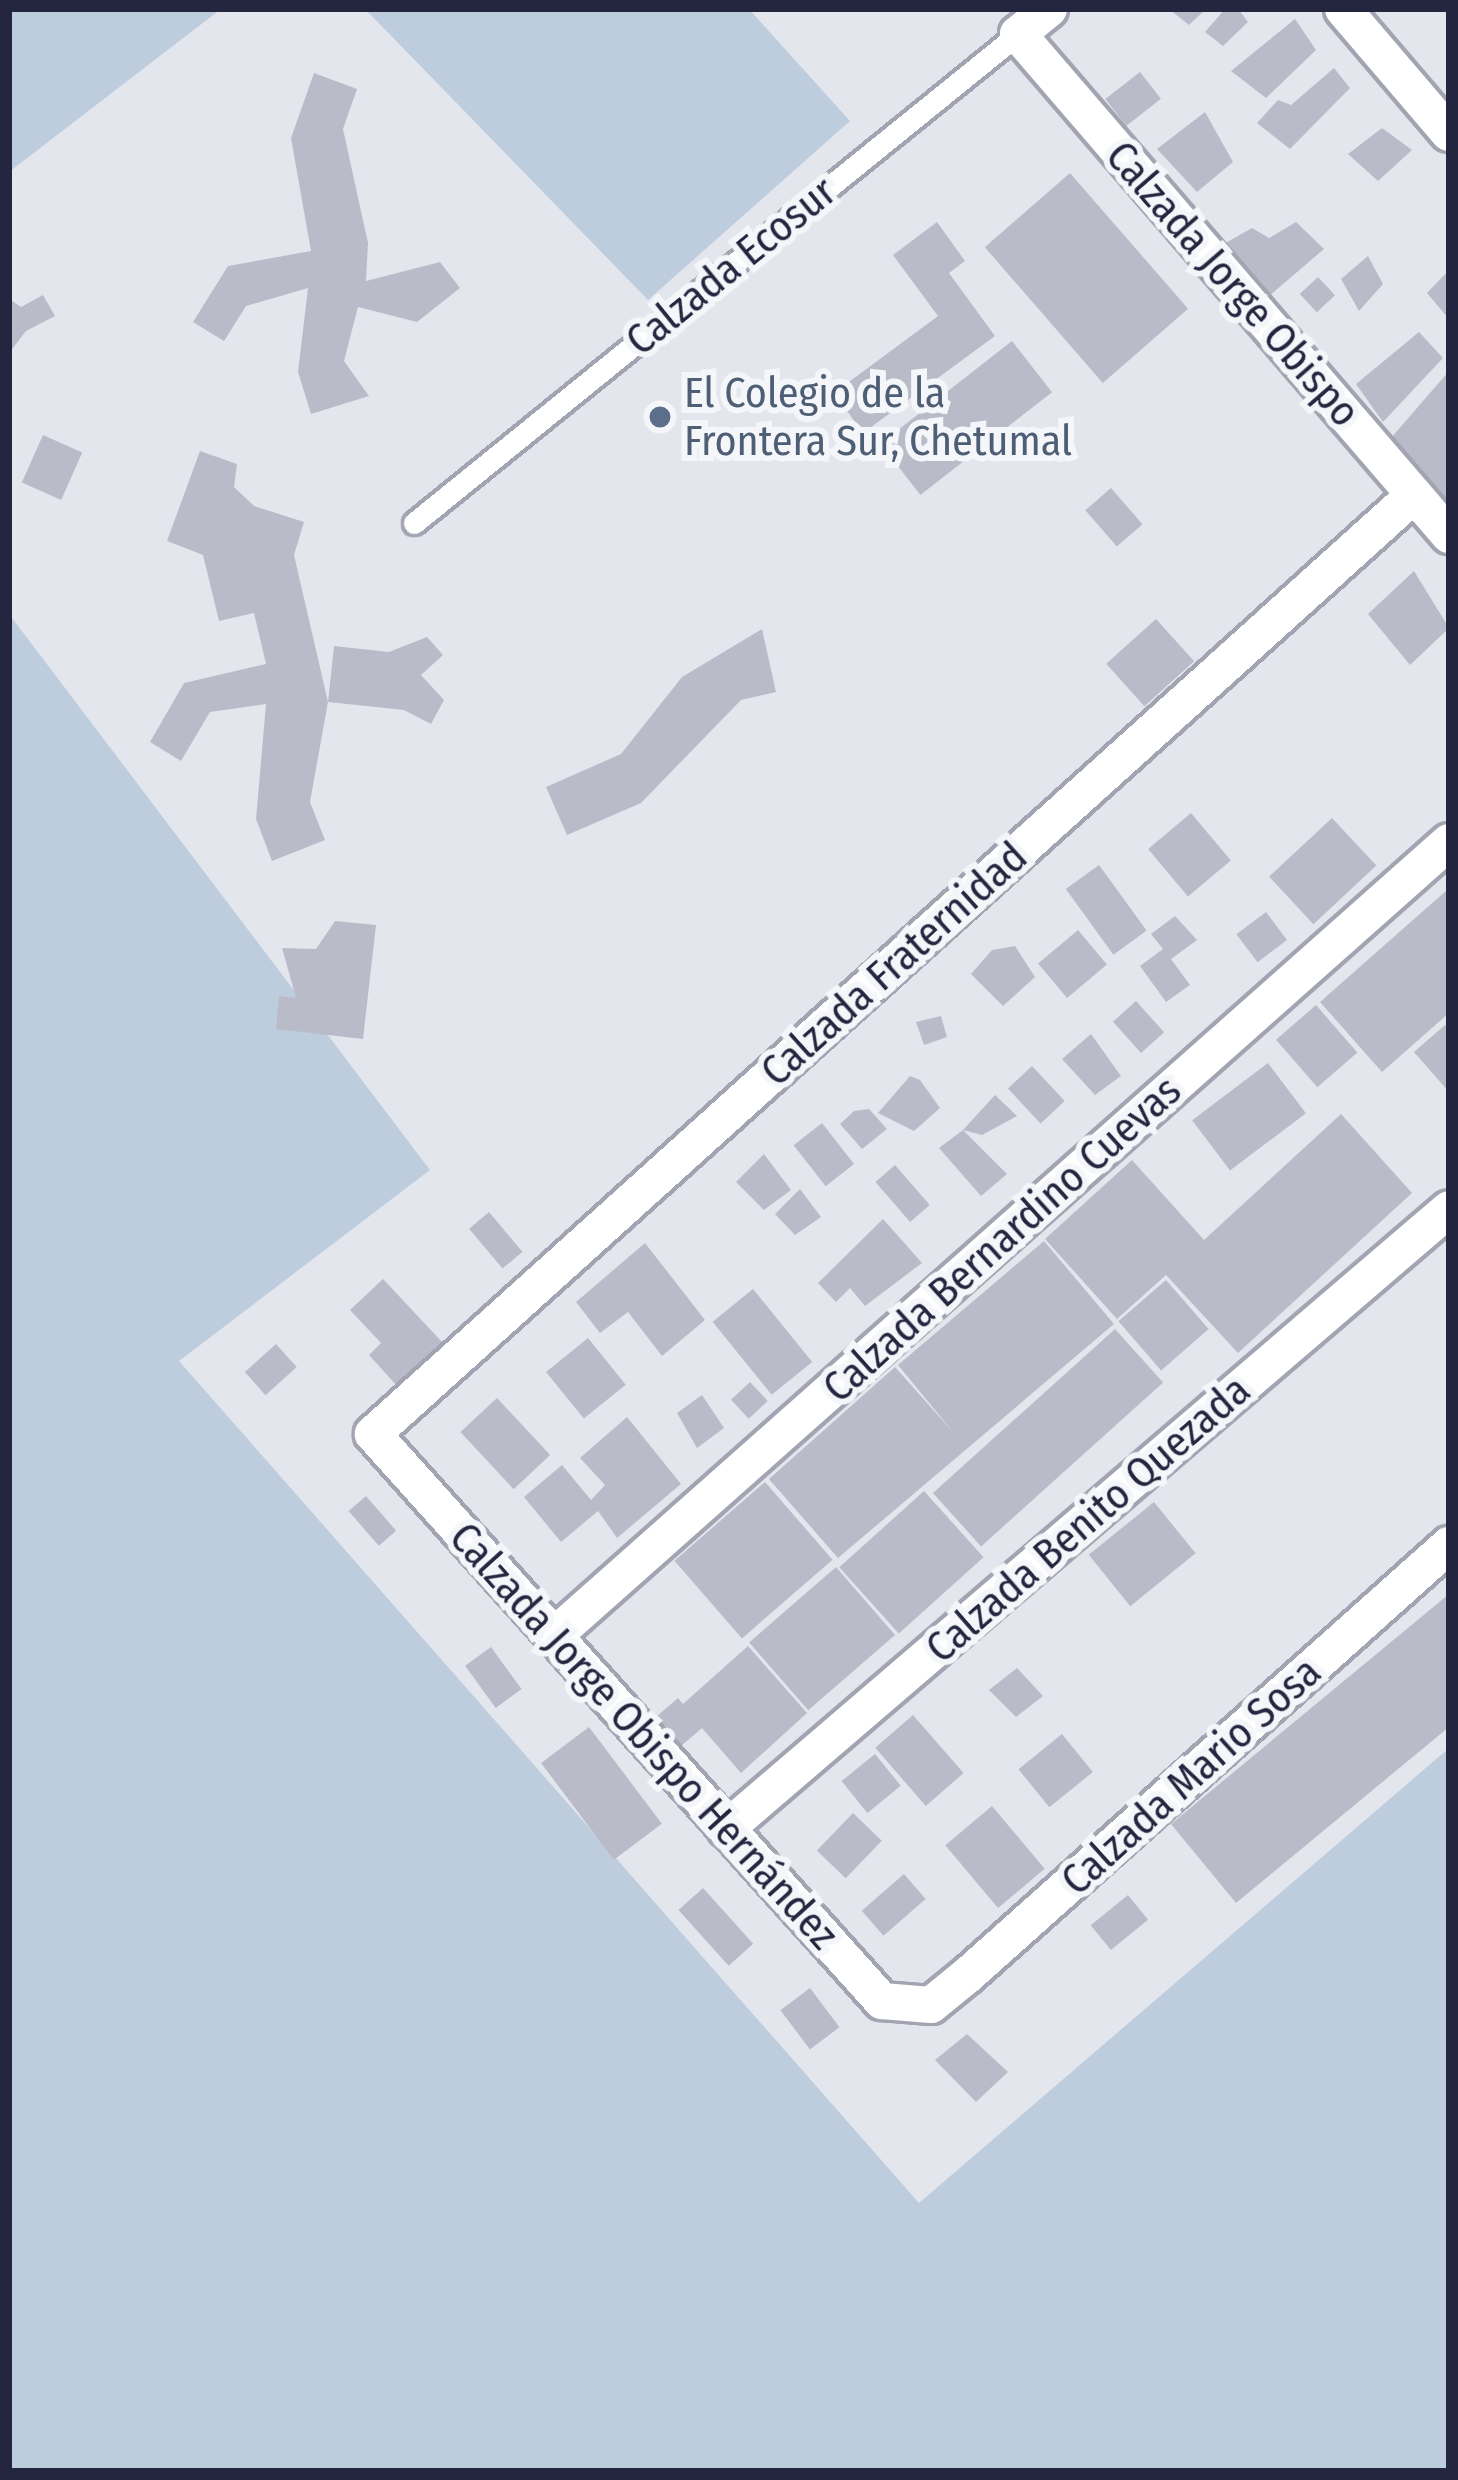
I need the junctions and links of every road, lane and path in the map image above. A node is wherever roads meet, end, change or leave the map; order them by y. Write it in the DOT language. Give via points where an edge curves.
graph roads {
  1 [pos="1049,9"];
  2 [pos="1343,9"];
  3 [pos="1018,34"];
  4 [pos="1449,133"];
  5 [pos="1414,495"];
  6 [pos="414,523"];
  7 [pos="1446,526"];
  8 [pos="1449,842"];
  9 [pos="1449,1209"];
  10 [pos="373,1434"];
  11 [pos="1449,1545"];
  12 [pos="555,1635"];
  13 [pos="726,1829"];
  14 [pos="932,2005"];
  1 -- 3 [label="street, Calzada Ecosur"];
  2 -- 4 [label="street"];
  3 -- 5 [label="street, Calzada Jorge Obispo"];
  3 -- 6 [label="lane, Calzada Ecosur"];
  5 -- 7 [label="street, Calzada Jorge Obispo"];
  5 -- 10 [label="street, Calzada Fraternidad"];
  8 -- 12 [label="street, Calzada Bernardino Cuevas"];
  9 -- 13 [label="street, Calzada Benito Quezada"];
  10 -- 12 [label="street, Calzada Jorge Obispo Hernández"];
  11 -- 14 [label="street, Calzada Mario Sosa"];
  12 -- 13 [label="street, Calzada Jorge Obispo Hernández"];
  13 -- 14 [label="street, Calzada Jorge Obispo Hernández" via="882,2001"];
}
